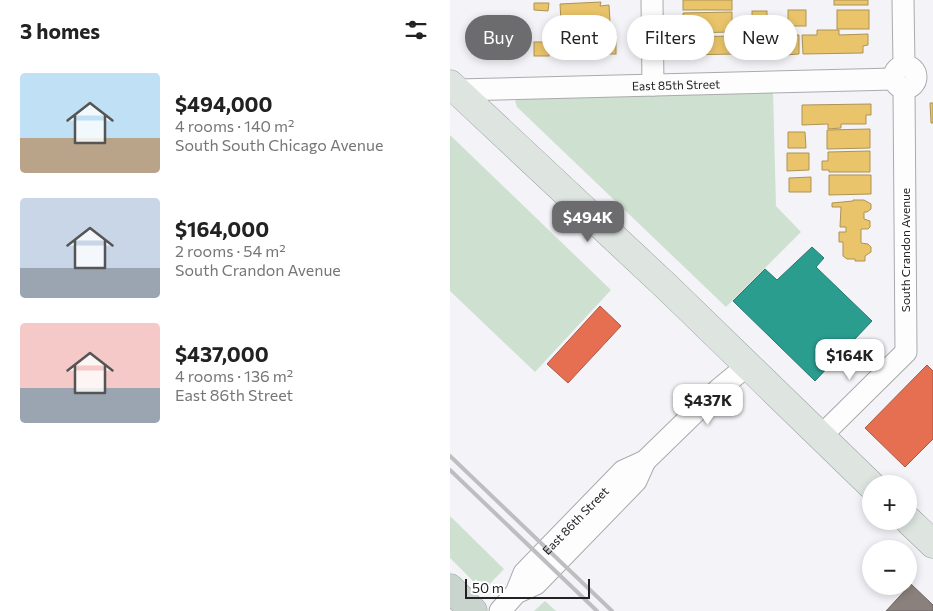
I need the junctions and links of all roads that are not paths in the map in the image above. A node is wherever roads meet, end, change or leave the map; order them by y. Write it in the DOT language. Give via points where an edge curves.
graph roads {
  1 [pos="652,0"];
  2 [pos="903,0"];
  3 [pos="910,78"];
  4 [pos="653,85"];
  5 [pos="453,87"];
  6 [pos="748,365"];
  7 [pos="821,436"];
  8 [pos="862,476"];
  9 [pos="917,528"];
  10 [pos="933,544"];
  11 [pos="500,611"];
  1 -- 4 [label="street"];
  2 -- 3 [label="street, South Crandon Avenue"];
  3 -- 4 [label="street, East 85th Street"];
  3 -- 7 [label="street, South Crandon Avenue" via="906,352"];
  4 -- 5 [label="street, East 85th Street"];
  5 -- 6 [label="main road"];
  6 -- 7 [label="main road"];
  6 -- 11 [label="street, East 86th Street" via="645,461 636,481 536,584 516,593"];
  7 -- 8 [label="main road"];
  9 -- 10 [label="main road"];
}
